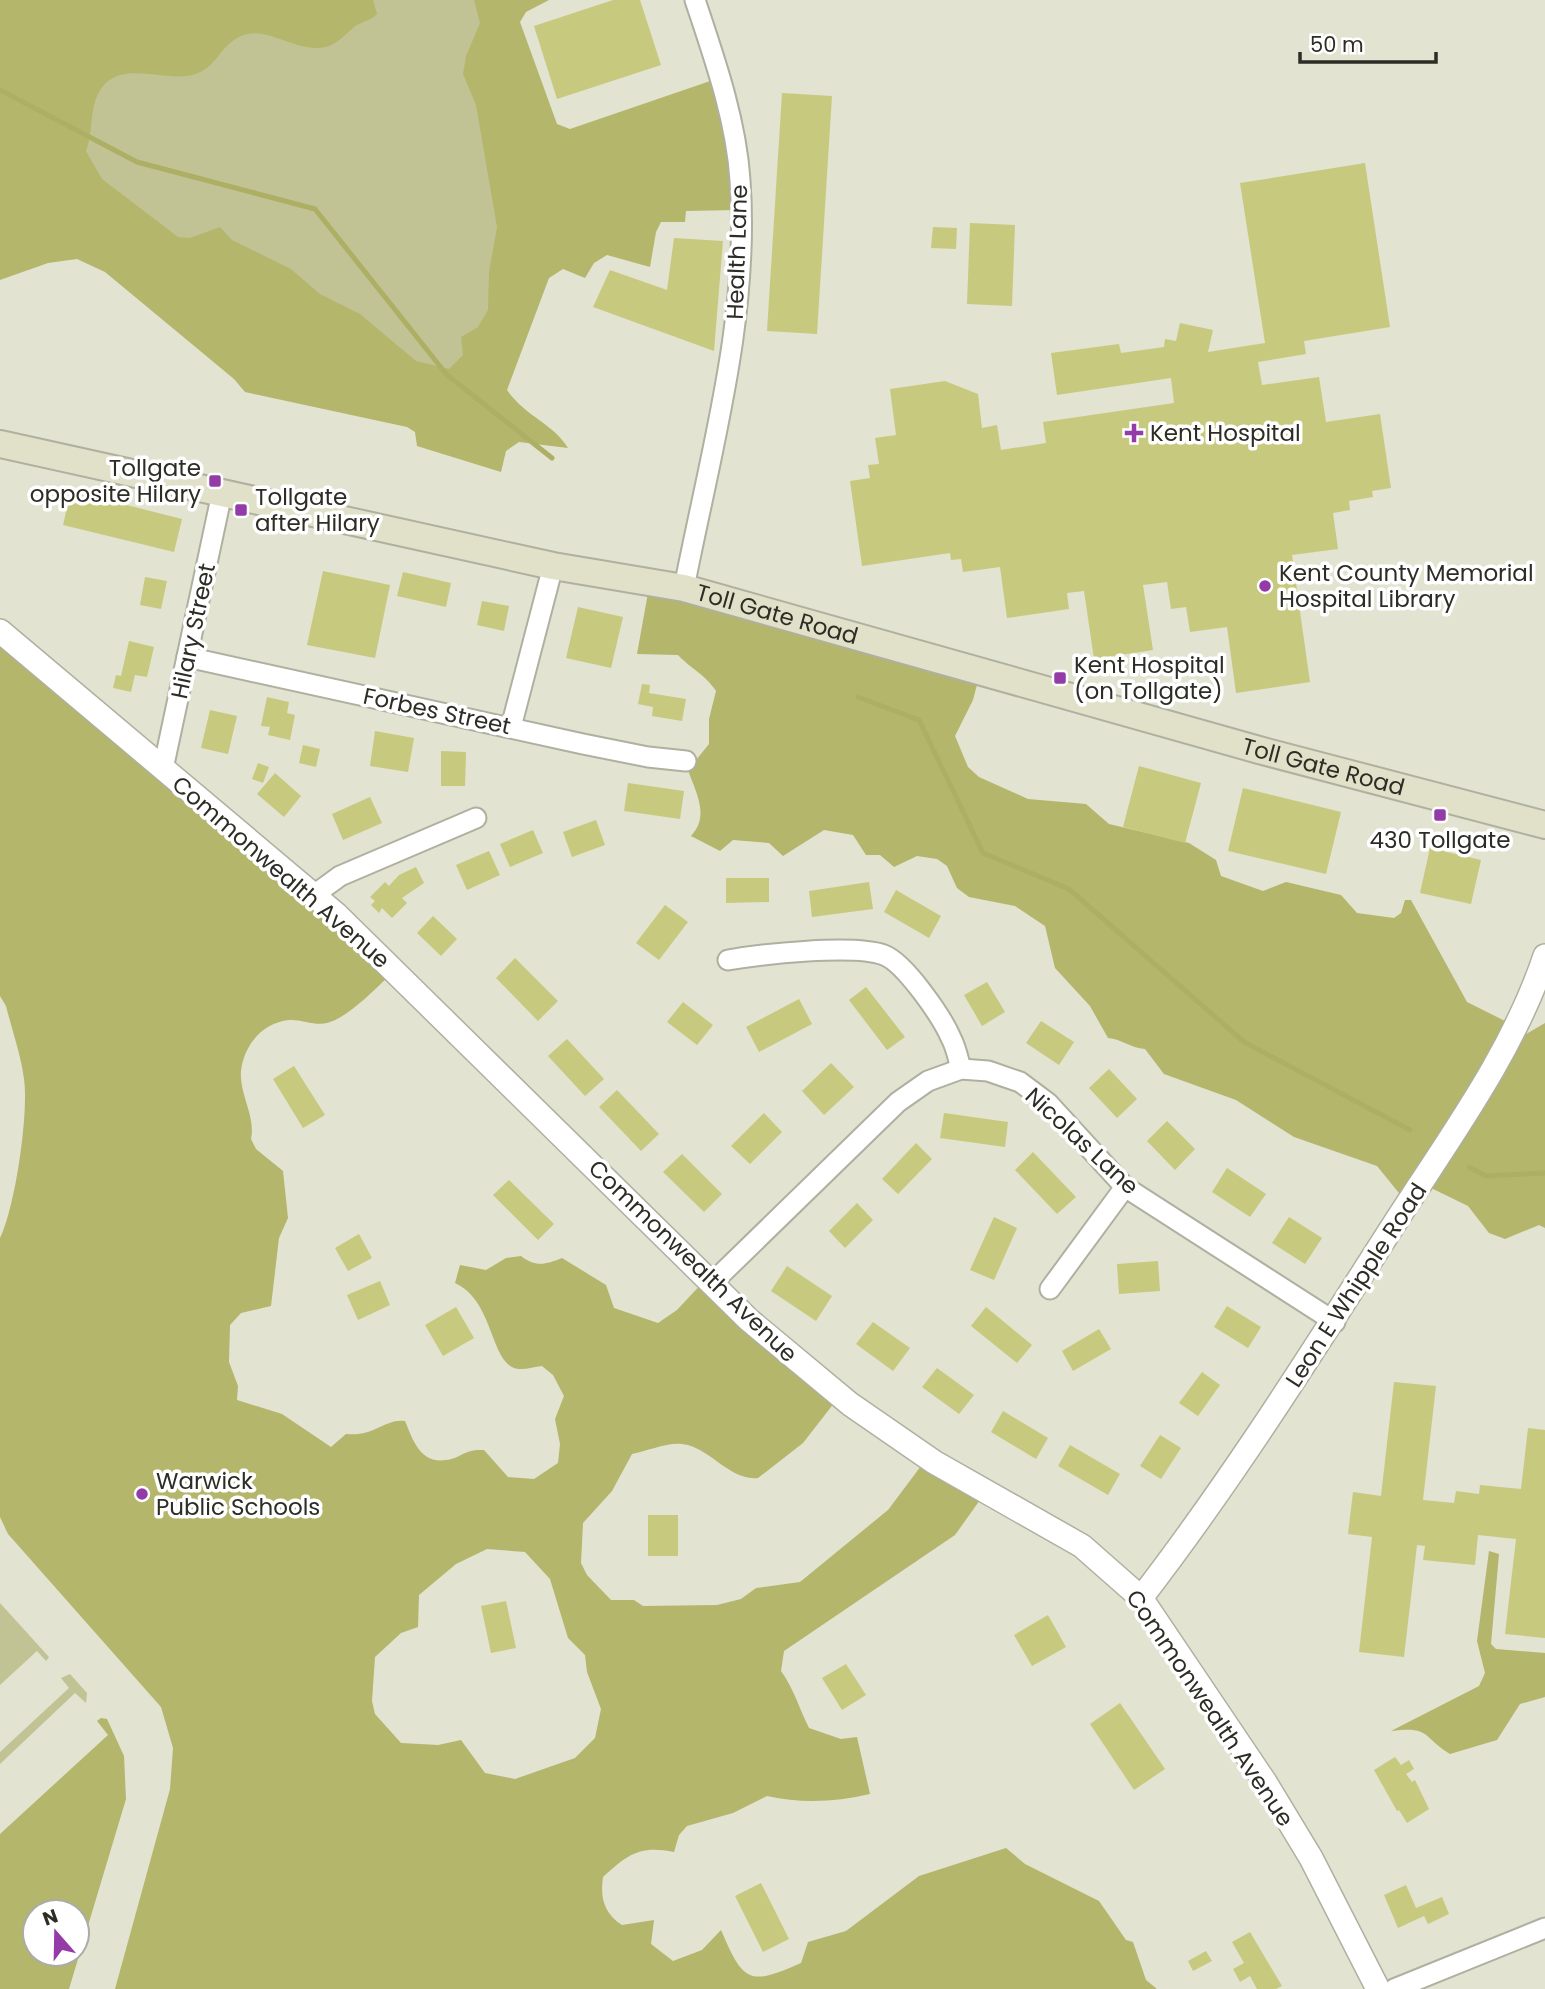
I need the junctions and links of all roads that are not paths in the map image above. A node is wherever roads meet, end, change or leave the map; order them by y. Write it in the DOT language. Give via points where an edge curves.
graph roads {
  1 [pos="695,0"];
  2 [pos="0,444"];
  3 [pos="222,493"];
  4 [pos="552,566"];
  5 [pos="684,588"];
  6 [pos="0,631"];
  7 [pos="187,657"];
  8 [pos="511,727"];
  9 [pos="686,761"];
  10 [pos="163,769"];
  11 [pos="476,818"];
  12 [pos="1545,825"];
  13 [pos="314,895"];
  14 [pos="1545,956"];
  15 [pos="729,960"];
  16 [pos="961,1069"];
  17 [pos="1125,1187"];
  18 [pos="711,1284"];
  19 [pos="1051,1289"];
  20 [pos="1335,1322"];
  21 [pos="1141,1598"];
  22 [pos="1545,1927"];
  23 [pos="1378,1989"];
  24 [pos="1394,1989"];
  1 -- 5 [label="street, Health Lane" via="729,111 740,178 742,239 740,296"];
  2 -- 3 [label="main road, Toll Gate Road"];
  3 -- 4 [label="main road, Toll Gate Road"];
  3 -- 7 [label="street, Hilary Street"];
  4 -- 5 [label="main road, Toll Gate Road"];
  4 -- 8 [label="street"];
  5 -- 12 [label="main road, Toll Gate Road" via="1259,750"];
  6 -- 10 [label="street, Commonwealth Avenue"];
  7 -- 8 [label="street, Forbes Street"];
  7 -- 10 [label="street, Hilary Street"];
  8 -- 9 [label="street, Forbes Street"];
  10 -- 13 [label="street, Commonwealth Avenue"];
  11 -- 13 [label="street" via="340,876"];
  13 -- 18 [label="street, Commonwealth Avenue"];
  14 -- 20 [label="street, Leon E Whipple Road" via="1492,1070"];
  15 -- 16 [label="street" via="769,953 884,955 903,967 951,1037"];
  16 -- 17 [label="street, Nicolas Lane" via="988,1071 1020,1082 1048,1103"];
  16 -- 18 [label="street, Nicolas Lane" via="928,1080 898,1102"];
  17 -- 19 [label="street"];
  17 -- 20 [label="street, Nicolas Lane"];
  18 -- 21 [label="street, Commonwealth Avenue" via="849,1404 933,1462 1082,1546"];
  20 -- 21 [label="street, Leon E Whipple Road" via="1184,1543"];
  21 -- 23 [label="street, Commonwealth Avenue" via="1265,1782 1311,1858"];
  22 -- 24 [label="street"];
}
